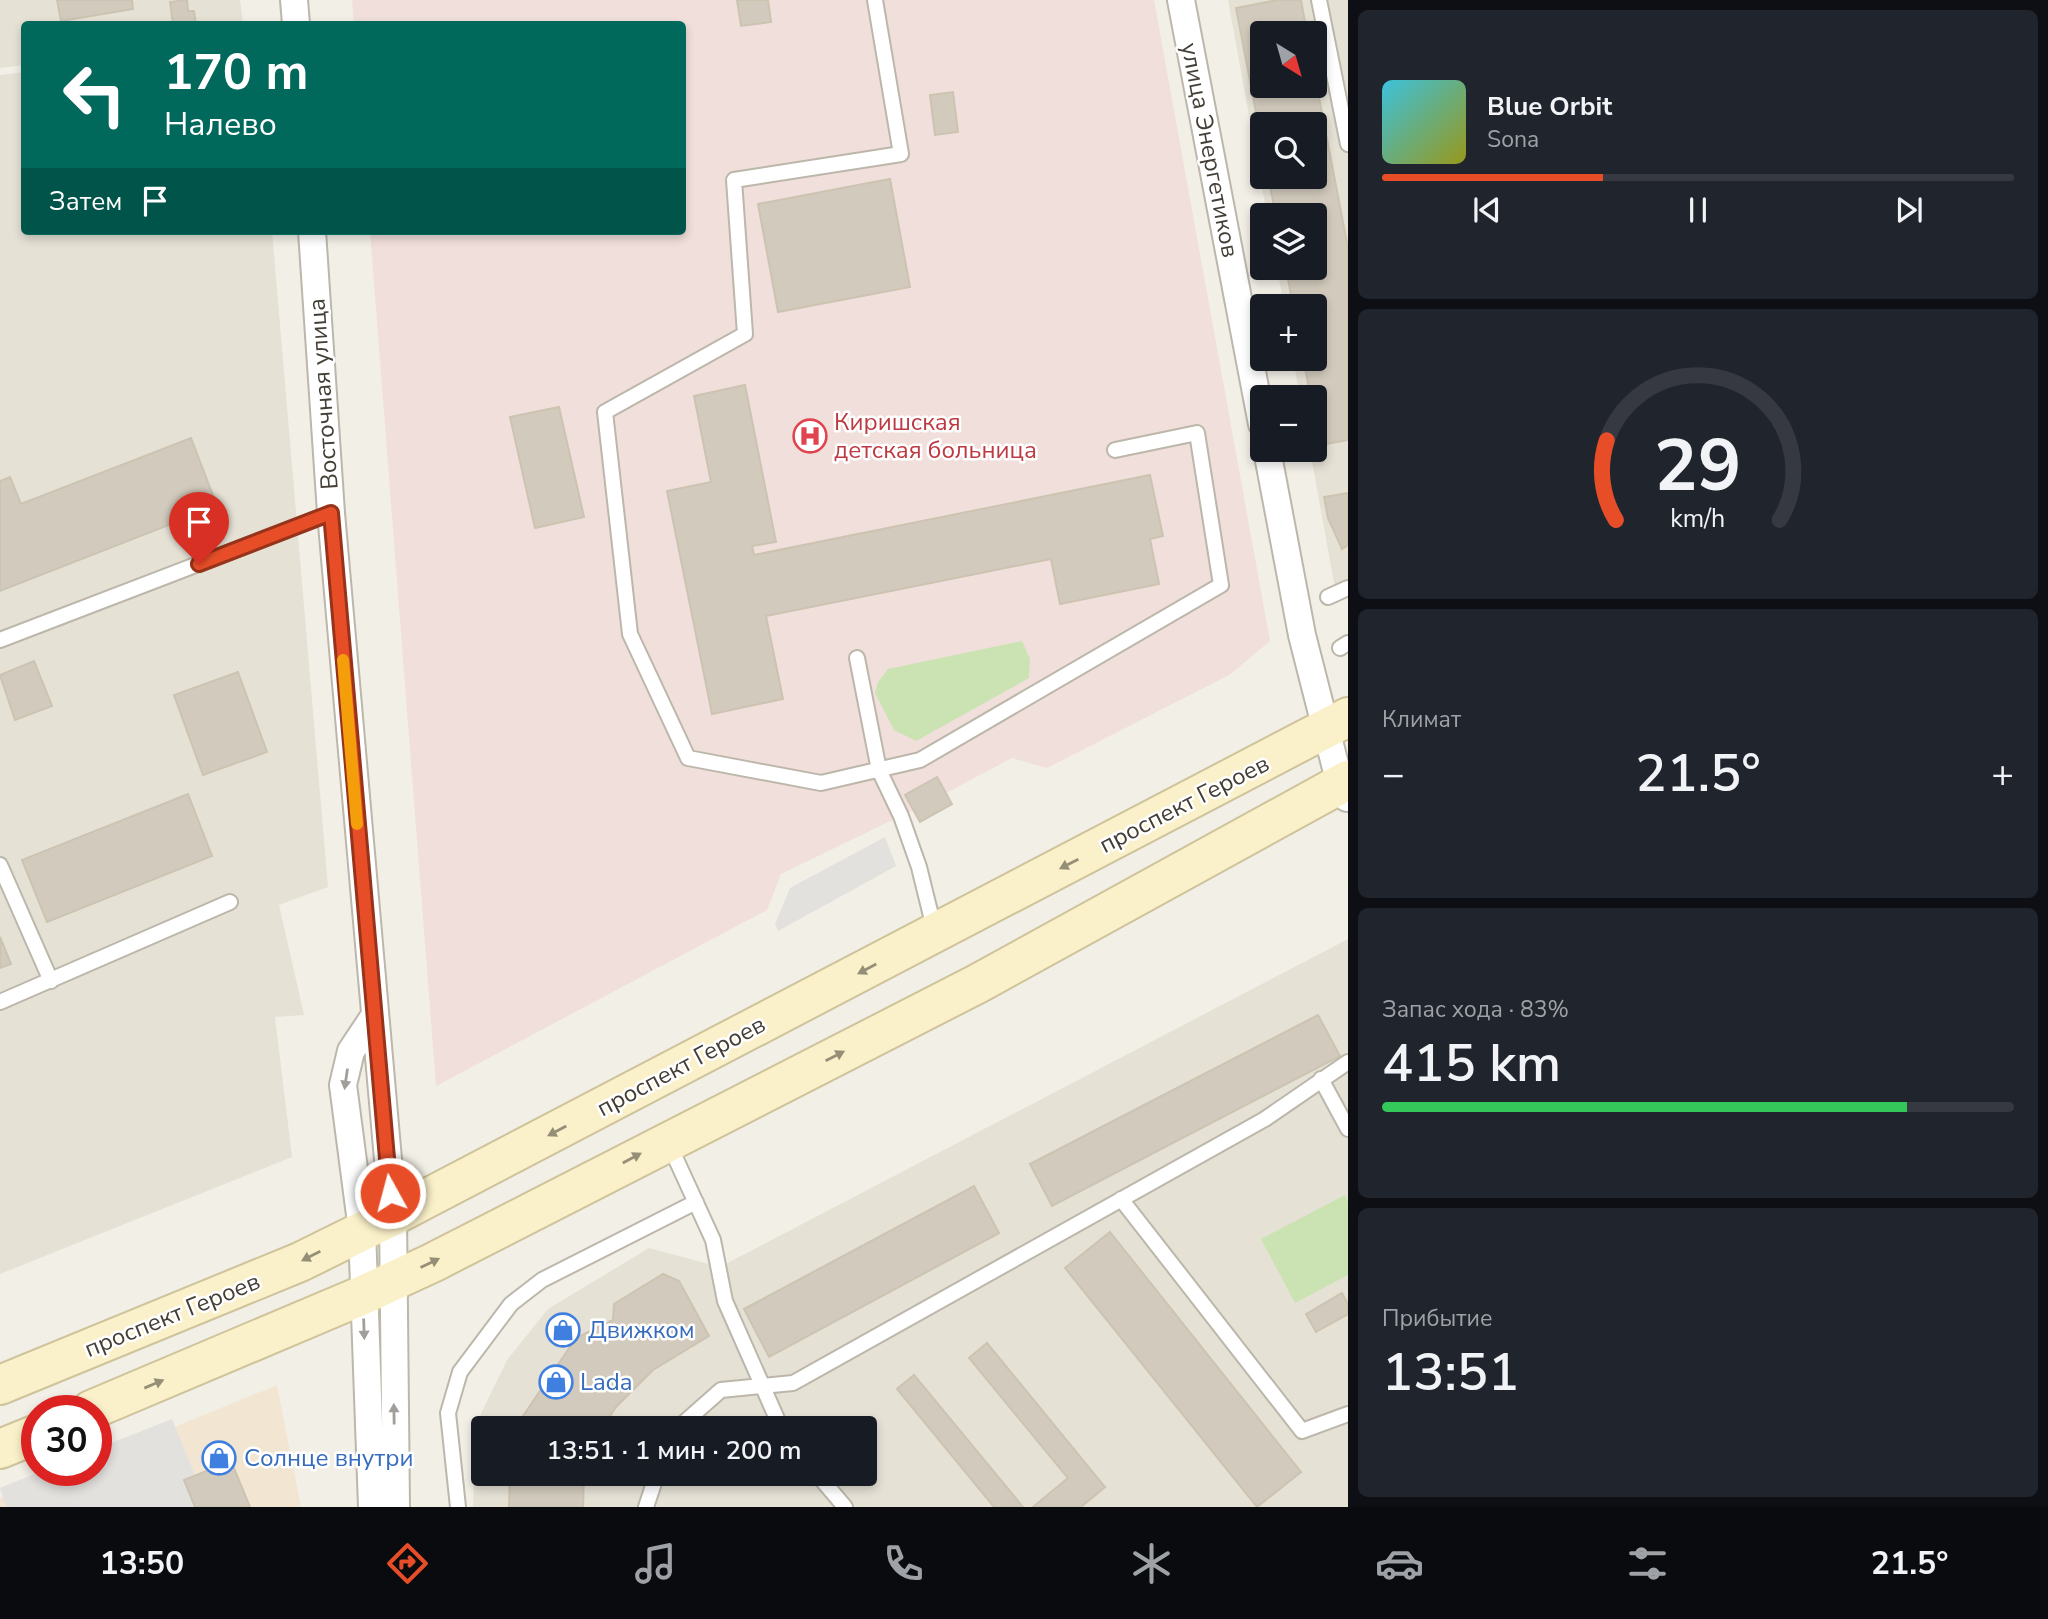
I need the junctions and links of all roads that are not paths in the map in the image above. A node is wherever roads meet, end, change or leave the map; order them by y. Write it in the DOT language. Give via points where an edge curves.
graph roads {
  1 [pos="294,0"];
  2 [pos="875,0"];
  3 [pos="1181,0"];
  4 [pos="1320,0"];
  5 [pos="296,21"];
  6 [pos="1346,120"];
  7 [pos="1348,144"];
  8 [pos="312,235"];
  9 [pos="1255,385"];
  10 [pos="1115,450"];
  11 [pos="1268,462"];
  12 [pos="331,513"];
  13 [pos="1348,588"];
  14 [pos="1328,597"];
  15 [pos="0,640"];
  16 [pos="857,658"];
  17 [pos="1336,724"];
  18 [pos="879,770"];
  19 [pos="1345,788"];
  20 [pos="0,864"];
  21 [pos="230,902"];
  22 [pos="935,934"];
  23 [pos="51,981"];
  24 [pos="0,1002"];
  25 [pos="373,1018"];
  26 [pos="1348,1062"];
  27 [pos="1321,1079"];
  28 [pos="1348,1129"];
  29 [pos="667,1140"];
  30 [pos="1121,1199"];
  31 [pos="696,1202"];
  32 [pos="378,1223"];
  33 [pos="378,1288"];
  34 [pos="0,1385"];
  35 [pos="762,1386"];
  36 [pos="112,1401"];
  37 [pos="1348,1414"];
  38 [pos="692,1416"];
  39 [pos="776,1416"];
  40 [pos="21,1440"];
  41 [pos="0,1449"];
  42 [pos="653,1486"];
  43 [pos="827,1486"];
  44 [pos="372,1507"];
  45 [pos="396,1507"];
  46 [pos="458,1507"];
  47 [pos="646,1507"];
  48 [pos="845,1507"];
  1 -- 5 [label="street"];
  2 -- 18 [label="lane" via="901,154 734,180 745,334 605,412 630,634 688,758 821,783"];
  3 -- 9 [label="street, улица Энергетиков"];
  4 -- 6 [label="lane"];
  6 -- 7 [label="lane"];
  8 -- 12 [label="street, Восточная улица"];
  10 -- 18 [label="lane" via="1197,433 1221,585 920,760"];
  11 -- 17 [label="street" via="1302,635"];
  12 -- 15 [label="lane"];
  12 -- 25 [label="street, Восточная улица"];
  13 -- 14 [label="lane"];
  16 -- 18 [label="lane"];
  17 -- 19 [label="street"];
  17 -- 22 [label="main road, проспект Героев, one-way"];
  18 -- 22 [label="lane" via="919,867"];
  29 -- 19 [label="main road, one-way" via="977,984"];
  20 -- 23 [label="lane"];
  21 -- 23 [label="lane"];
  22 -- 32 [label="main road, проспект Героев, one-way"];
  23 -- 24 [label="lane"];
  25 -- 32 [label="street, Восточная улица"];
  25 -- 32 [label="street, Восточная улица, one-way" via="351,1051 343,1085"];
  26 -- 27 [label="lane"];
  27 -- 28 [label="lane"];
  27 -- 30 [label="lane" via="1265,1119"];
  29 -- 31 [label="lane"];
  33 -- 29 [label="main road, one-way"];
  30 -- 35 [label="lane" via="793,1383"];
  30 -- 37 [label="lane" via="1302,1431"];
  31 -- 35 [label="lane" via="713,1240 724,1301"];
  31 -- 46 [label="lane" via="542,1280 511,1304 460,1372 448,1413"];
  32 -- 33 [label="street, Восточная улица"];
  32 -- 34 [label="main road, проспект Героев, one-way" via="300,1262"];
  36 -- 33 [label="main road, one-way"];
  33 -- 44 [label="street, Восточная улица, one-way"];
  45 -- 33 [label="street, Восточная улица, one-way"];
  35 -- 38 [label="lane" via="721,1390"];
  35 -- 39 [label="lane"];
  40 -- 41 [label="main road"];
  42 -- 47 [label="lane"];
  43 -- 48 [label="lane"];
}
